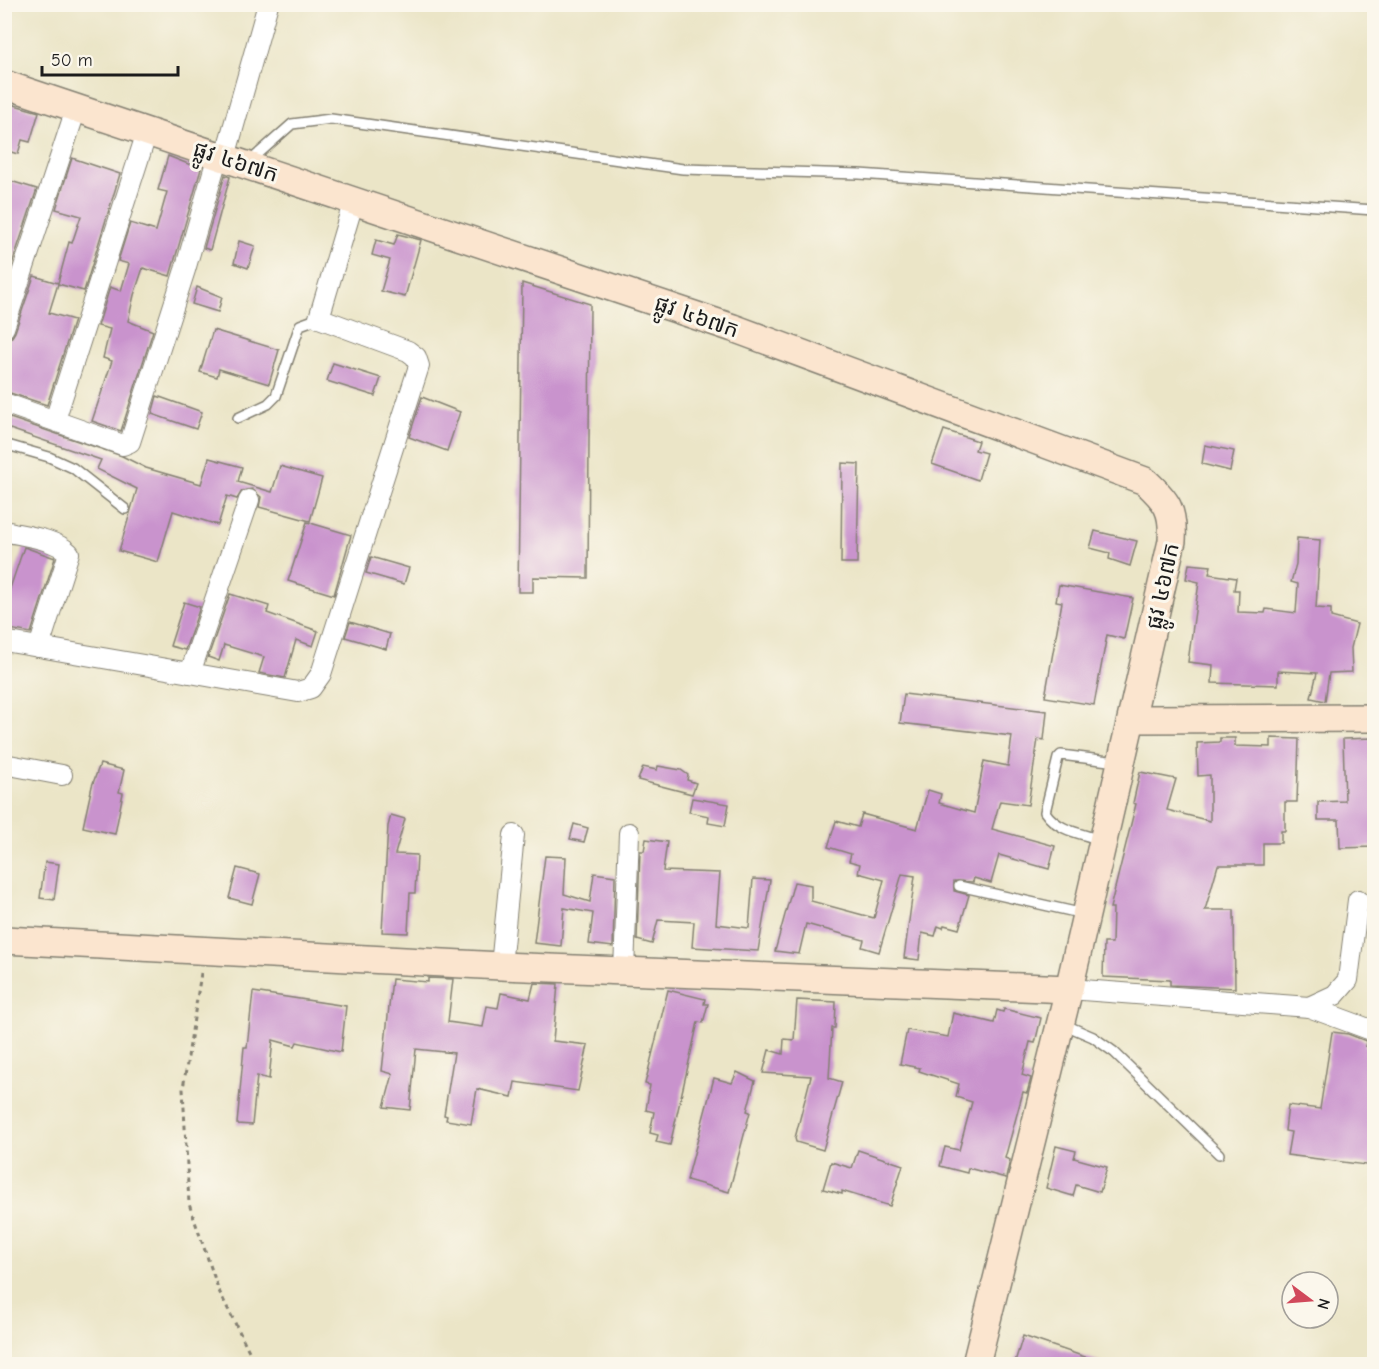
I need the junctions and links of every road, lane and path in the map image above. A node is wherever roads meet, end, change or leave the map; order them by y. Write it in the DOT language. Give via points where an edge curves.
graph roads {
  1 [pos="268,4"];
  2 [pos="4,84"];
  3 [pos="76,109"];
  4 [pos="147,132"];
  5 [pos="230,159"];
  6 [pos="354,200"];
  7 [pos="1374,210"];
  8 [pos="319,318"];
  9 [pos="4,328"];
  10 [pos="4,403"];
  11 [pos="238,418"];
  12 [pos="56,420"];
  13 [pos="4,444"];
  14 [pos="249,500"];
  15 [pos="125,509"];
  16 [pos="4,531"];
  17 [pos="4,641"];
  18 [pos="39,647"];
  19 [pos="190,673"];
  20 [pos="1374,718"];
  21 [pos="1133,719"];
  22 [pos="1122,763"];
  23 [pos="4,764"];
  24 [pos="62,775"];
  25 [pos="629,832"];
  26 [pos="514,835"];
  27 [pos="1104,840"];
  28 [pos="959,886"];
  29 [pos="1358,900"];
  30 [pos="1086,914"];
  31 [pos="4,940"];
  32 [pos="204,950"];
  33 [pos="501,966"];
  34 [pos="624,971"];
  35 [pos="1069,989"];
  36 [pos="1309,1007"];
  37 [pos="1061,1023"];
  38 [pos="1374,1031"];
  39 [pos="1219,1154"];
  40 [pos="253,1365"];
  41 [pos="975,1365"];
  1 -- 5 [label="street"];
  2 -- 3 [label="street, ផ្លូវ ៤៦៧ក"];
  3 -- 4 [label="street, ផ្លូវ ៤៦៧ក"];
  3 -- 9 [label="street"];
  4 -- 5 [label="street, ផ្លូវ ៤៦៧ក"];
  4 -- 12 [label="street"];
  5 -- 6 [label="street, ផ្លូវ ៤៦៧ក"];
  5 -- 7 [label="lane" via="292,124 331,119 683,169 859,174"];
  5 -- 12 [label="street" via="182,281 130,442 123,445"];
  6 -- 8 [label="street"];
  6 -- 21 [label="street, ផ្លូវ ៤៦៧ក" via="733,328 1145,481 1166,500 1174,522"];
  8 -- 11 [label="lane" via="300,325 276,396"];
  8 -- 19 [label="street" via="408,351 419,366 321,674 311,688 298,692"];
  10 -- 12 [label="street"];
  13 -- 15 [label="lane" via="73,468"];
  14 -- 19 [label="street"];
  16 -- 18 [label="street" via="48,542 69,554"];
  17 -- 18 [label="street"];
  18 -- 19 [label="street"];
  20 -- 21 [label="street"];
  21 -- 22 [label="street, ផ្លូវ ៤៦៧ក"];
  22 -- 27 [label="street, ផ្លូវ ៤៦៧ក"];
  22 -- 27 [label="lane" via="1061,755 1045,812 1062,828"];
  23 -- 24 [label="street"];
  25 -- 34 [label="street"];
  26 -- 33 [label="street"];
  27 -- 30 [label="street, ផ្លូវ ៤៦៧ក"];
  28 -- 30 [label="lane"];
  29 -- 36 [label="street" via="1348,980 1335,995"];
  30 -- 35 [label="street, ផ្លូវ ៤៦៧ក"];
  31 -- 32 [label="street"];
  32 -- 33 [label="street"];
  32 -- 40 [label="path" via="183,1089 189,1204 219,1291"];
  33 -- 34 [label="street"];
  34 -- 35 [label="street"];
  35 -- 36 [label="street"];
  35 -- 37 [label="street, ផ្លូវ ៤៦៧ក"];
  36 -- 38 [label="street"];
  37 -- 39 [label="lane" via="1093,1037 1114,1052"];
  37 -- 41 [label="street, ផ្លូវ ៤៦៧ក"];
}
